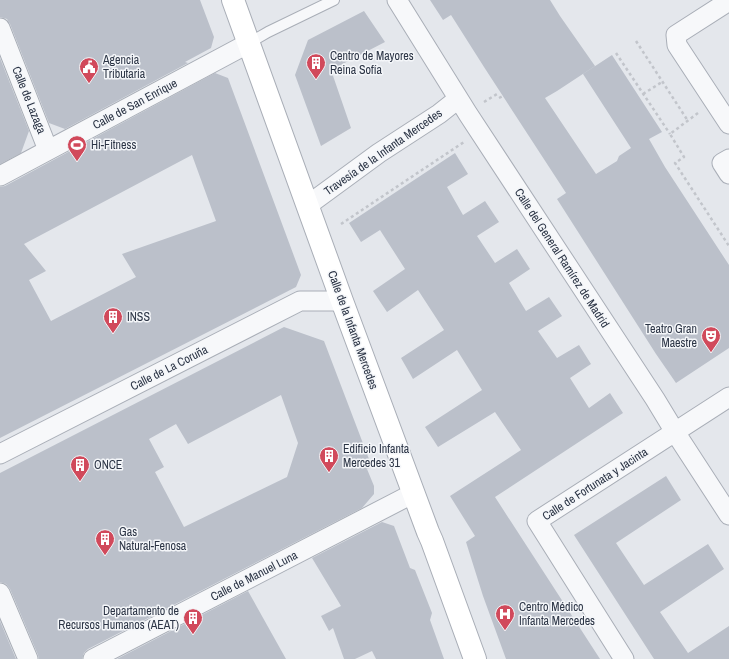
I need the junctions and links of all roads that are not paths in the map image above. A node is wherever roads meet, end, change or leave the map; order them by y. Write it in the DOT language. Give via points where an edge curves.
graph roads {
  1 [pos="233,0"];
  2 [pos="334,0"];
  3 [pos="397,0"];
  4 [pos="729,2"];
  5 [pos="0,28"];
  6 [pos="249,43"];
  7 [pos="458,99"];
  8 [pos="729,124"];
  9 [pos="48,150"];
  10 [pos="729,159"];
  11 [pos="729,174"];
  12 [pos="0,176"];
  13 [pos="308,205"];
  14 [pos="342,301"];
  15 [pos="729,397"];
  16 [pos="675,432"];
  17 [pos="0,454"];
  18 [pos="414,493"];
  19 [pos="729,515"];
  20 [pos="0,593"];
  21 [pos="28,659"];
  22 [pos="93,659"];
  23 [pos="475,659"];
  24 [pos="624,659"];
  1 -- 6 [label="street, Calle de la Infanta Mercedes"];
  2 -- 6 [label="lane"];
  3 -- 7 [label="street, Calle del General Ramírez de Madrid"];
  4 -- 8 [label="street" via="676,36 677,45"];
  5 -- 9 [label="street, Calle de Lazaga"];
  6 -- 9 [label="street, Calle de San Enrique"];
  6 -- 13 [label="street, Calle de la Infanta Mercedes"];
  7 -- 13 [label="street, Travesía de la Infanta Mercedes"];
  7 -- 16 [label="street, Calle del General Ramírez de Madrid"];
  9 -- 12 [label="street, Calle de San Enrique"];
  10 -- 11 [label="street" via="722,163"];
  13 -- 14 [label="street, Calle de la Infanta Mercedes"];
  14 -- 17 [label="street, Calle de La Coruña" via="300,301"];
  14 -- 18 [label="street, Calle de la Infanta Mercedes"];
  15 -- 16 [label="street, Calle de Fortunata y Jacinta"];
  16 -- 19 [label="street, Calle del General Ramírez de Madrid"];
  16 -- 24 [label="street, Calle de Fortunata y Jacinta" via="537,522"];
  18 -- 22 [label="street, Calle de Manuel Luna"];
  18 -- 23 [label="street, Calle de la Infanta Mercedes"];
  20 -- 21 [label="street"];
}
